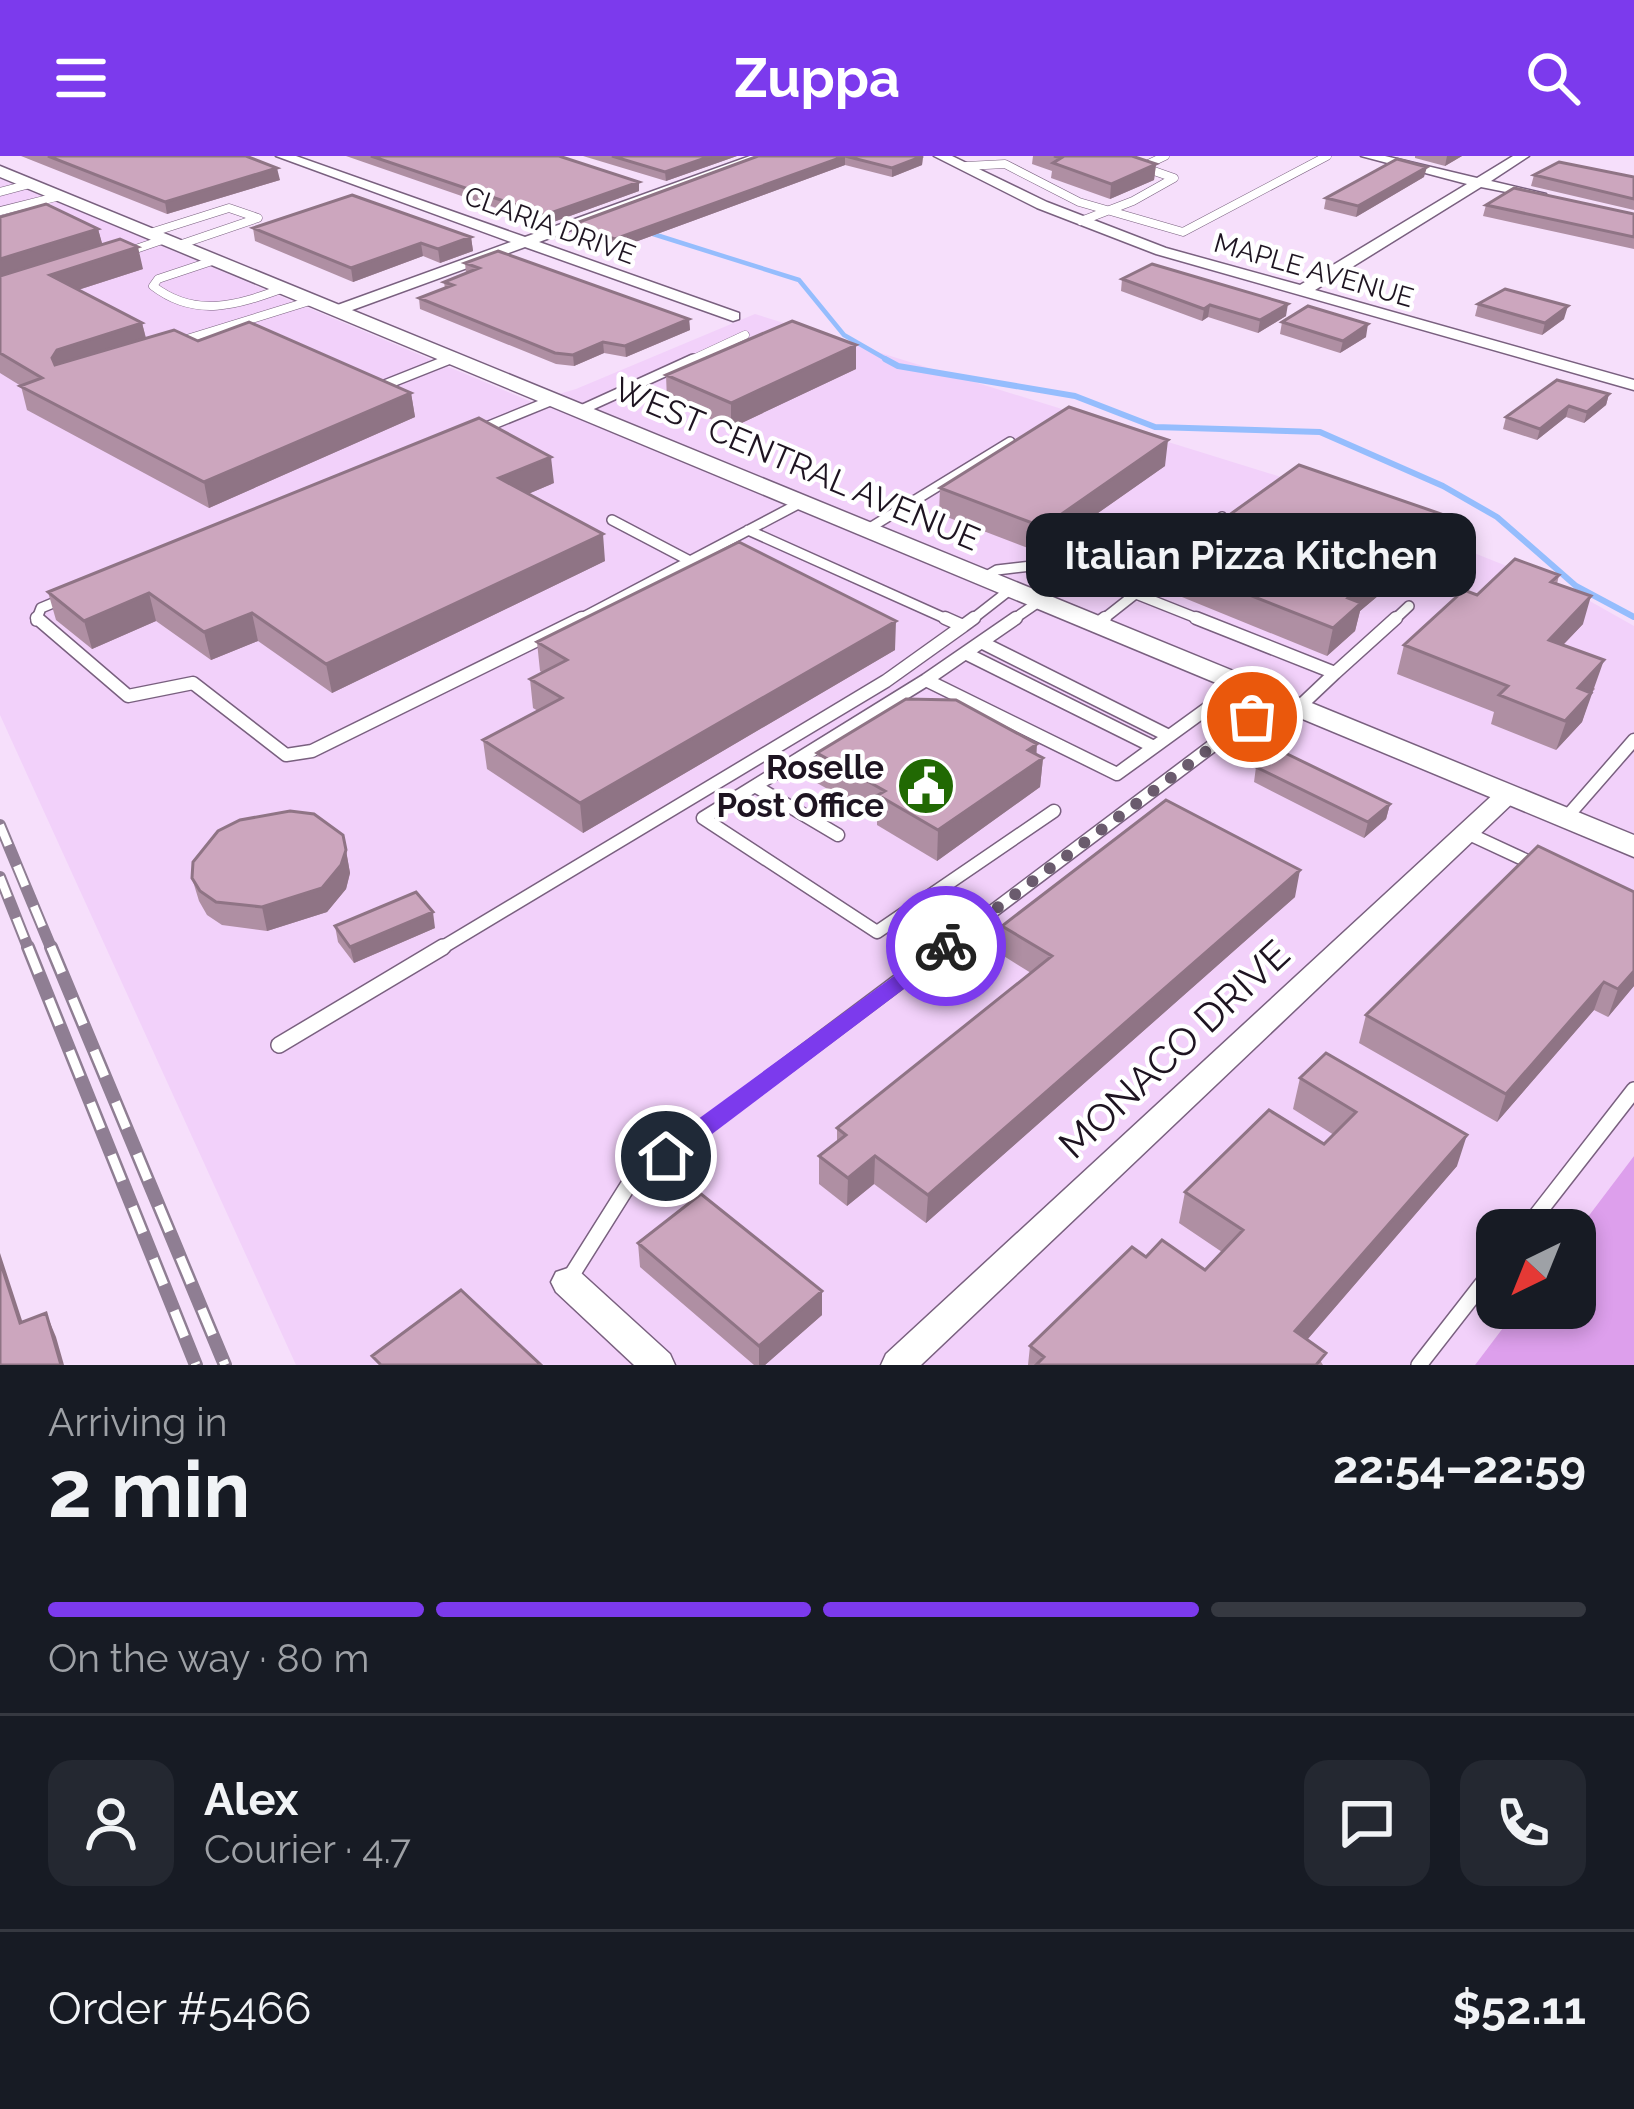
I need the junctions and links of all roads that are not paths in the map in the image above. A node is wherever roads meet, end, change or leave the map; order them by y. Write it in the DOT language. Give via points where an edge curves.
graph roads {
  1 [pos="283,156"];
  2 [pos="763,156"];
  3 [pos="941,156"];
  4 [pos="1111,156"];
  5 [pos="1165,156"];
  6 [pos="1298,156"];
  7 [pos="1368,156"];
  8 [pos="1522,156"];
  9 [pos="1323,158"];
  10 [pos="965,166"];
  11 [pos="1142,167"];
  12 [pos="0,171"];
  13 [pos="1478,182"];
  14 [pos="641,183"];
  15 [pos="31,184"];
  16 [pos="663,190"];
  17 [pos="0,192"];
  18 [pos="1552,199"];
  19 [pos="65,204"];
  20 [pos="0,211"];
  21 [pos="1106,211"];
  22 [pos="1081,221"];
  23 [pos="165,239"];
  24 [pos="522,241"];
  25 [pos="124,252"];
  26 [pos="215,260"];
  27 [pos="284,288"];
  28 [pos="1302,291"];
  29 [pos="313,299"];
  30 [pos="338,310"];
  31 [pos="733,316"];
  32 [pos="745,335"];
  33 [pos="157,348"];
  34 [pos="454,357"];
  35 [pos="1634,385"];
  36 [pos="376,388"];
  37 [pos="556,399"];
  38 [pos="581,410"];
  39 [pos="474,432"];
  40 [pos="1010,442"];
  41 [pos="802,502"];
  42 [pos="1222,517"];
  43 [pos="612,520"];
  44 [pos="868,529"];
  45 [pos="748,530"];
  46 [pos="1079,540"];
  47 [pos="690,561"];
  48 [pos="985,578"];
  49 [pos="1011,589"];
  50 [pos="85,590"];
  51 [pos="1136,594"];
  52 [pos="1040,601"];
  53 [pos="1408,606"];
  54 [pos="1097,624"];
  55 [pos="962,626"];
  56 [pos="982,642"];
  57 [pos="965,653"];
  58 [pos="1335,674"];
  59 [pos="926,680"];
  60 [pos="1241,684"];
  61 [pos="1287,703"];
  62 [pos="1169,736"];
  63 [pos="1634,740"];
  64 [pos="1154,747"];
  65 [pos="754,786"];
  66 [pos="1507,794"];
  67 [pos="1054,811"];
  68 [pos="1565,818"];
  69 [pos="1467,833"];
  70 [pos="838,835"];
  71 [pos="1634,847"];
  72 [pos="1550,872"];
  73 [pos="279,1045"];
  74 [pos="1634,1090"];
  75 [pos="1541,1209"];
  76 [pos="568,1282"];
  77 [pos="1476,1292"];
  78 [pos="658,1365"];
  79 [pos="898,1365"];
  80 [pos="1419,1365"];
  1 -- 24 [label="street, CLARIA DRIVE"];
  2 -- 16 [label="street"];
  3 -- 10 [label="street, MAPLE AVENUE"];
  4 -- 11 [label="lane"];
  5 -- 11 [label="lane"];
  6 -- 9 [label="lane"];
  7 -- 13 [label="street"];
  8 -- 13 [label="street"];
  9 -- 21 [label="lane" via="1183,232"];
  10 -- 21 [label="lane" via="1005,164"];
  10 -- 22 [label="street, MAPLE AVENUE"];
  11 -- 21 [label="lane" via="1174,178"];
  12 -- 15 [label="street, WEST CENTRAL AVENUE"];
  13 -- 18 [label="street"];
  13 -- 28 [label="street"];
  14 -- 16 [label="street"];
  15 -- 17 [label="lane"];
  15 -- 19 [label="street, WEST CENTRAL AVENUE"];
  16 -- 24 [label="street"];
  19 -- 20 [label="lane"];
  19 -- 23 [label="street, WEST CENTRAL AVENUE"];
  21 -- 22 [label="lane"];
  22 -- 28 [label="street, MAPLE AVENUE"];
  23 -- 23 [label="lane" via="258,218 229,208"];
  23 -- 25 [label="lane"];
  23 -- 26 [label="street, WEST CENTRAL AVENUE"];
  24 -- 30 [label="street"];
  24 -- 31 [label="street, CLARIA DRIVE"];
  26 -- 27 [label="street, WEST CENTRAL AVENUE"];
  26 -- 27 [label="lane" via="153,286 209,311"];
  27 -- 29 [label="street, WEST CENTRAL AVENUE"];
  28 -- 35 [label="street, MAPLE AVENUE"];
  29 -- 30 [label="street, WEST CENTRAL AVENUE"];
  29 -- 33 [label="lane"];
  30 -- 34 [label="street, WEST CENTRAL AVENUE"];
  32 -- 38 [label="lane"];
  34 -- 36 [label="lane"];
  34 -- 37 [label="street, WEST CENTRAL AVENUE"];
  37 -- 38 [label="street, WEST CENTRAL AVENUE"];
  37 -- 39 [label="lane"];
  38 -- 41 [label="street, WEST CENTRAL AVENUE"];
  40 -- 44 [label="lane"];
  41 -- 44 [label="street, WEST CENTRAL AVENUE"];
  41 -- 45 [label="lane"];
  42 -- 51 [label="lane" via="1166,559 1167,569"];
  43 -- 47 [label="lane"];
  44 -- 48 [label="street, WEST CENTRAL AVENUE"];
  45 -- 47 [label="lane"];
  45 -- 55 [label="lane"];
  46 -- 48 [label="lane" via="1040,565"];
  47 -- 50 [label="lane" via="312,751 286,755 193,683 128,696 36,621 40,608"];
  48 -- 49 [label="street, WEST CENTRAL AVENUE"];
  49 -- 52 [label="street, WEST CENTRAL AVENUE"];
  49 -- 55 [label="lane"];
  51 -- 54 [label="lane"];
  51 -- 58 [label="lane"];
  52 -- 54 [label="street, WEST CENTRAL AVENUE"];
  52 -- 56 [label="lane"];
  53 -- 58 [label="lane"];
  54 -- 60 [label="street, WEST CENTRAL AVENUE"];
  55 -- 73 [label="lane" via="886,681"];
  56 -- 57 [label="lane"];
  56 -- 62 [label="lane"];
  57 -- 59 [label="lane"];
  57 -- 64 [label="lane"];
  58 -- 61 [label="lane"];
  59 -- 64 [label="lane" via="1117,774"];
  59 -- 65 [label="lane"];
  60 -- 61 [label="street, WEST CENTRAL AVENUE"];
  60 -- 62 [label="lane"];
  61 -- 66 [label="street, WEST CENTRAL AVENUE"];
  61 -- 76 [label="lane" via="628,1184"];
  62 -- 64 [label="lane"];
  63 -- 68 [label="lane"];
  65 -- 67 [label="lane" via="703,818 877,932"];
  65 -- 70 [label="lane"];
  66 -- 68 [label="street, WEST CENTRAL AVENUE"];
  66 -- 69 [label="street, MONACO DRIVE"];
  68 -- 71 [label="street, WEST CENTRAL AVENUE"];
  69 -- 72 [label="lane"];
  69 -- 79 [label="street, MONACO DRIVE"];
  74 -- 75 [label="lane"];
  76 -- 78 [label="street"];
  77 -- 80 [label="lane"];
}
